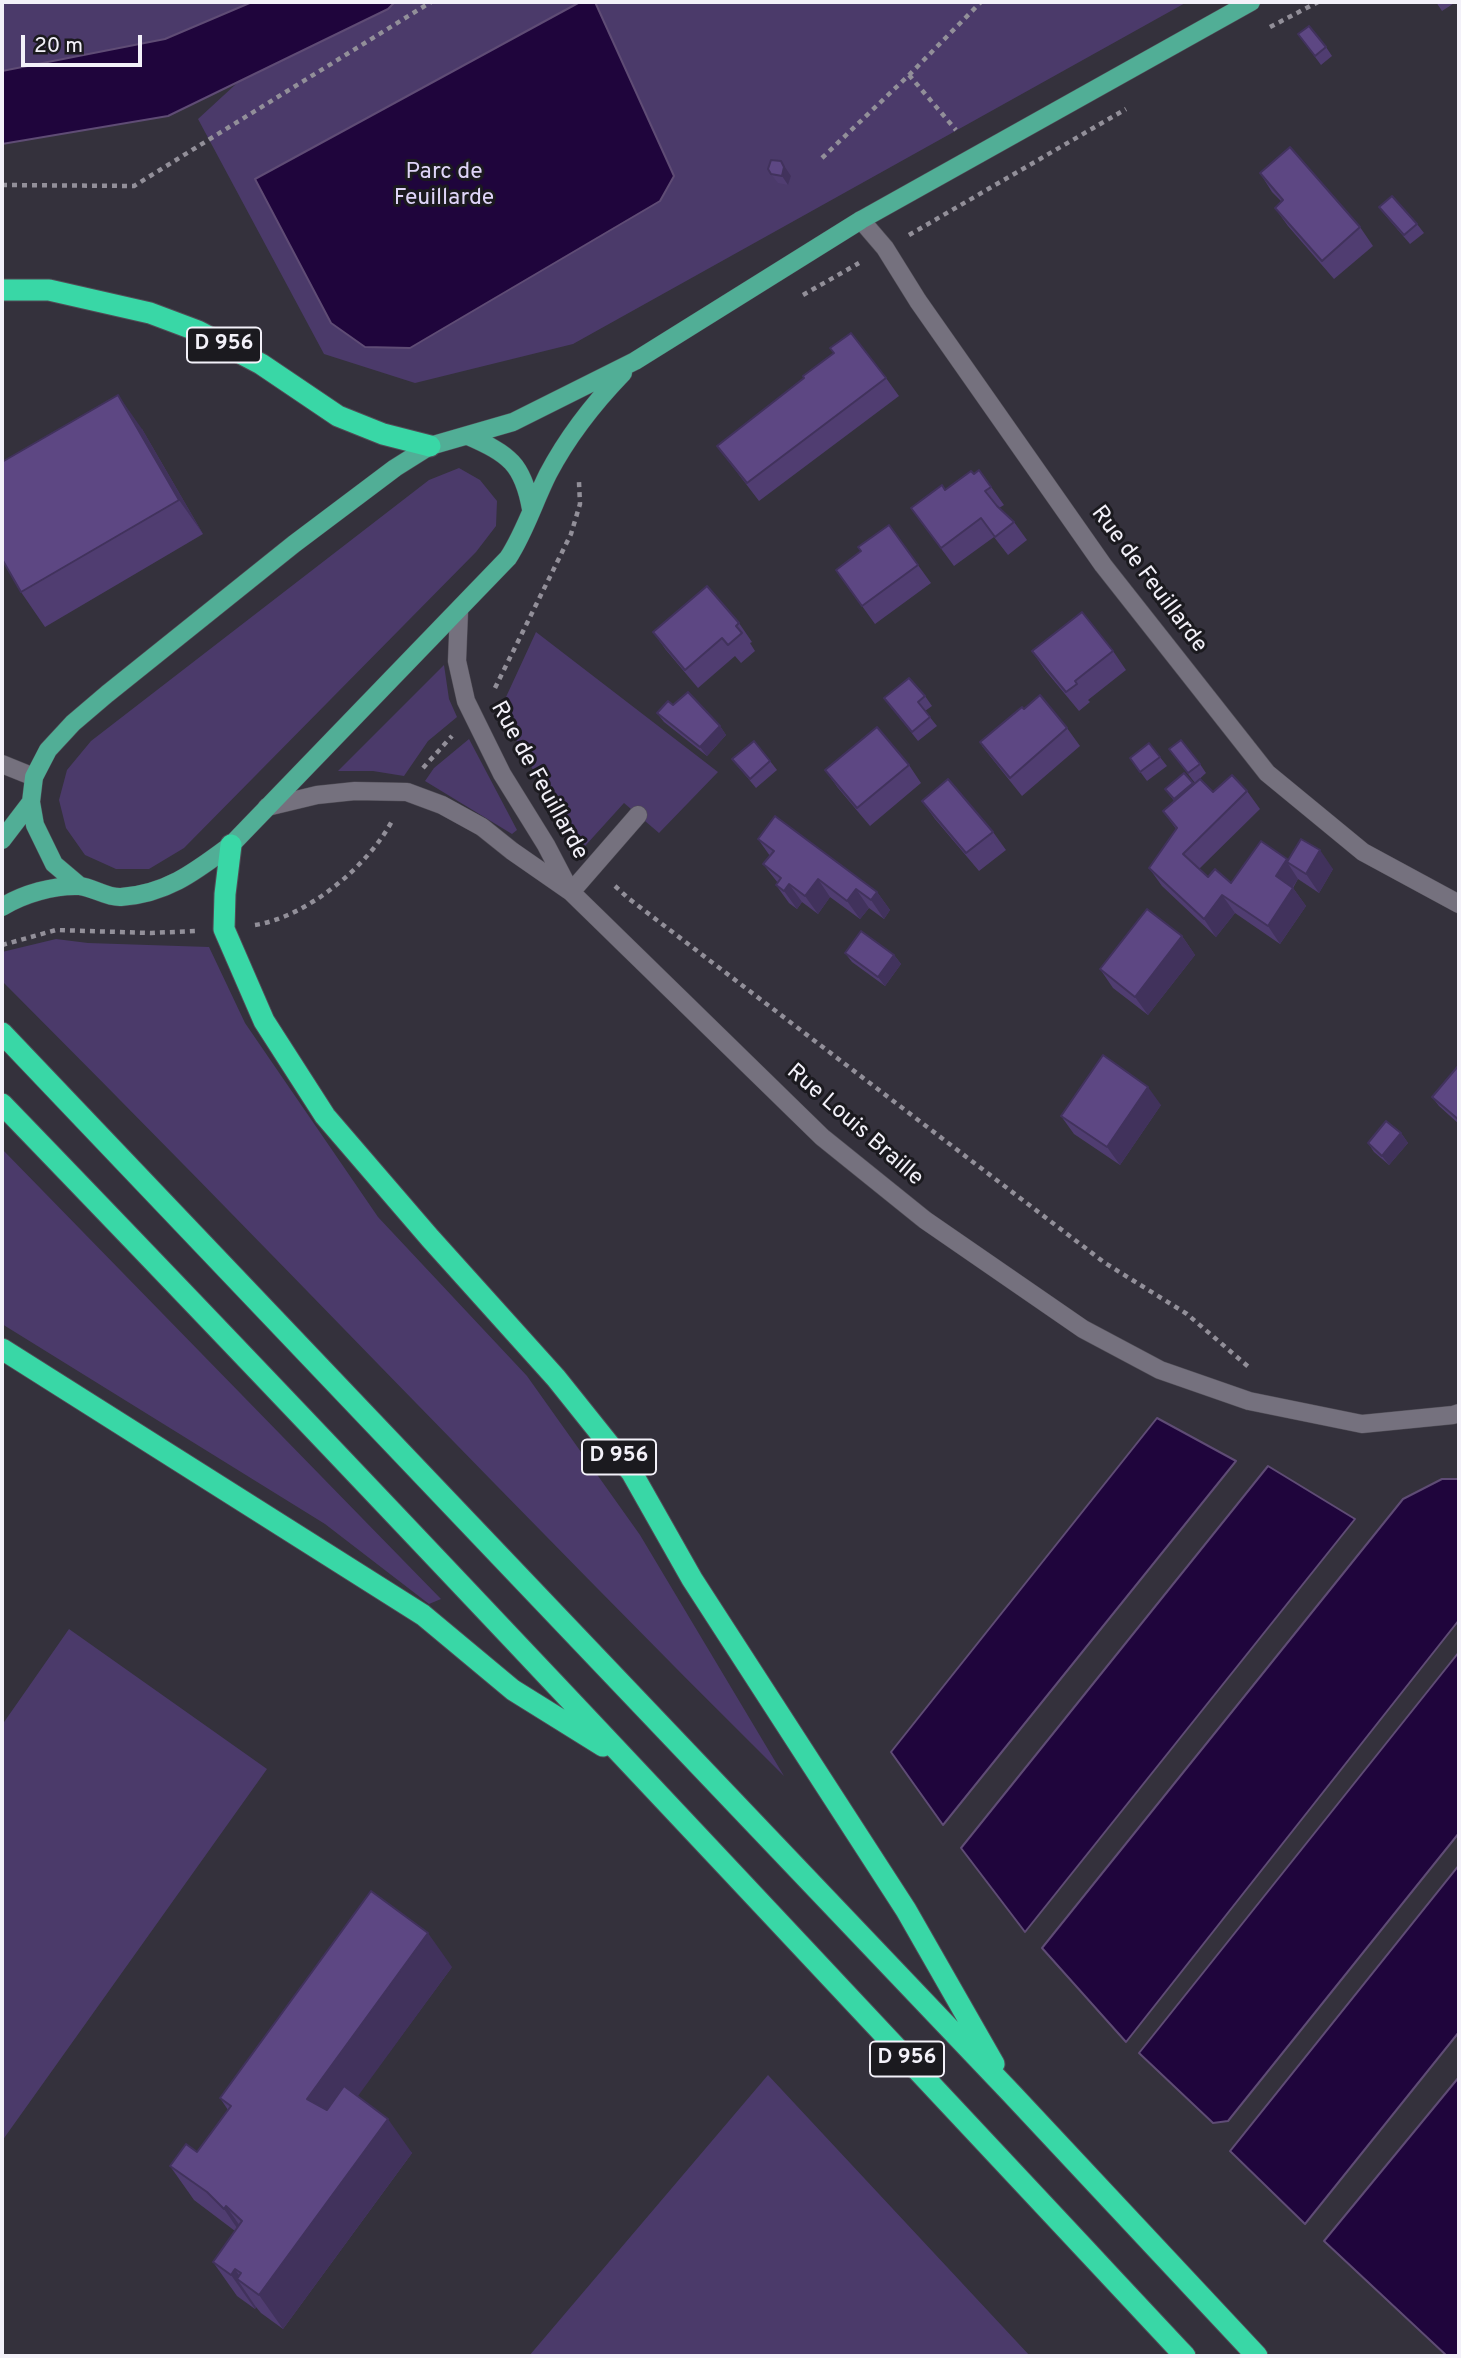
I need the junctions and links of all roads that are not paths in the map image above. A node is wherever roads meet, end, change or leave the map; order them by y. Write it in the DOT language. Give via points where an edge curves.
graph roads {
  1 [pos="1251,2"];
  2 [pos="861,220"];
  3 [pos="2,290"];
  4 [pos="635,361"];
  5 [pos="468,436"];
  6 [pos="430,446"];
  7 [pos="531,509"];
  8 [pos="458,611"];
  9 [pos="2,764"];
  10 [pos="34,777"];
  11 [pos="31,802"];
  12 [pos="267,807"];
  13 [pos="638,815"];
  14 [pos="2,840"];
  15 [pos="232,845"];
  16 [pos="80,886"];
  17 [pos="571,892"];
  18 [pos="1459,904"];
  19 [pos="2,907"];
  20 [pos="2,1033"];
  21 [pos="2,1104"];
  22 [pos="2,1349"];
  23 [pos="1459,1413"];
  24 [pos="629,1762"];
  25 [pos="1011,2093"];
  26 [pos="1185,2356"];
  27 [pos="1257,2356"];
  1 -- 2 [label="main road"];
  2 -- 4 [label="main road"];
  2 -- 18 [label="street, Rue de Feuillarde" via="885,248 1103,565 1267,773 1363,852"];
  3 -- 6 [label="highway, D 956" via="49,290 150,313 198,331 261,365 338,416"];
  4 -- 5 [label="main road" via="542,409"];
  4 -- 7 [label="main road" via="569,435"];
  5 -- 6 [label="main road"];
  5 -- 7 [label="main road" via="508,457 526,482"];
  6 -- 10 [label="main road" via="294,544 107,694 48,750"];
  7 -- 8 [label="main road" via="523,536 508,558"];
  8 -- 12 [label="main road"];
  8 -- 17 [label="street, Rue de Feuillarde" via="457,661 466,701 502,774"];
  9 -- 10 [label="street"];
  10 -- 11 [label="main road"];
  11 -- 14 [label="main road"];
  11 -- 16 [label="main road" via="35,825 54,864"];
  12 -- 15 [label="main road"];
  12 -- 17 [label="street, Rue Louis Braille" via="317,795 407,792 482,827"];
  13 -- 17 [label="street"];
  15 -- 16 [label="main road" via="187,878 153,891 118,898"];
  15 -- 25 [label="highway, D 956" via="224,929 264,1021 325,1116 556,1378 632,1473 692,1580 906,1910"];
  16 -- 19 [label="main road" via="45,890"];
  17 -- 23 [label="street, Rue Louis Braille" via="822,1137 925,1220 1083,1329 1160,1370 1249,1401 1362,1424"];
  20 -- 25 [label="highway, D 956"];
  21 -- 24 [label="highway, D 956"];
  22 -- 24 [label="highway, D 956" via="423,1615 513,1690"];
  24 -- 26 [label="highway, D 956"];
  25 -- 27 [label="highway, D 956"];
}
